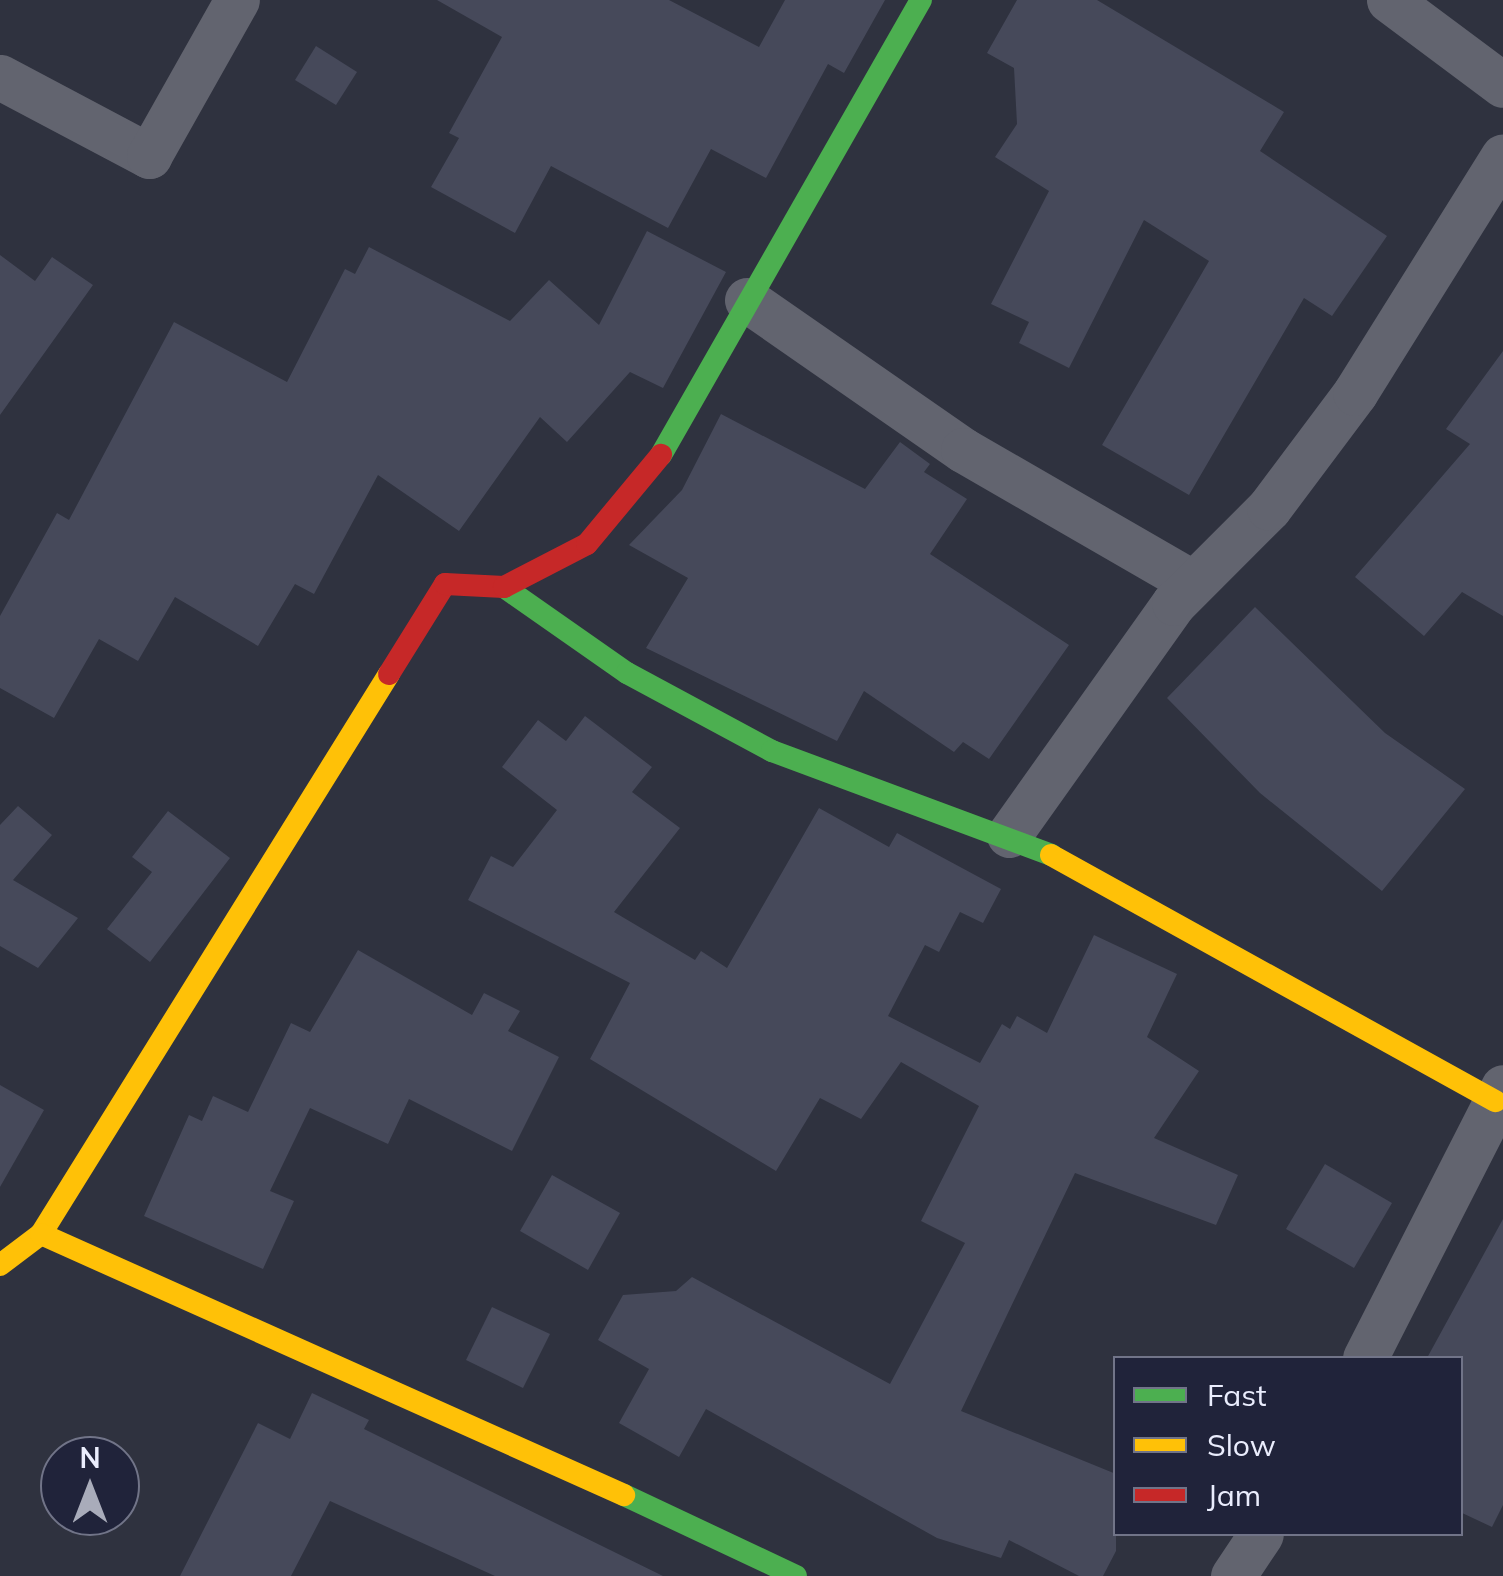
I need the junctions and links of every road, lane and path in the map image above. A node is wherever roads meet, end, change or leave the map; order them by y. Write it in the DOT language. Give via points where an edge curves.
graph roads {
  1 [pos="237,0"];
  2 [pos="921,0"];
  3 [pos="1389,0"];
  4 [pos="0,78"];
  5 [pos="1503,85"];
  6 [pos="1503,156"];
  7 [pos="747,300"];
  8 [pos="1193,583"];
  9 [pos="504,587"];
  10 [pos="1009,835"];
  11 [pos="1499,1094"];
  12 [pos="1489,1162"];
  13 [pos="42,1234"];
  14 [pos="0,1266"];
  15 [pos="1365,1356"];
  16 [pos="1260,1536"];
  17 [pos="796,1576"];
  18 [pos="1233,1576"];
  1 -- 4 [label="street" via="149,156"];
  2 -- 7 [label="street"];
  3 -- 5 [label="street"];
  6 -- 8 [label="street" via="1355,394 1269,508"];
  7 -- 8 [label="street" via="962,450"];
  7 -- 9 [label="street" via="660,457 587,544"];
  8 -- 10 [label="street"];
  9 -- 10 [label="street" via="626,673 772,750"];
  9 -- 13 [label="street" via="445,584"];
  10 -- 11 [label="street"];
  11 -- 12 [label="street"];
  12 -- 15 [label="street"];
  13 -- 14 [label="street"];
  13 -- 17 [label="street"];
  16 -- 18 [label="street"];
}
